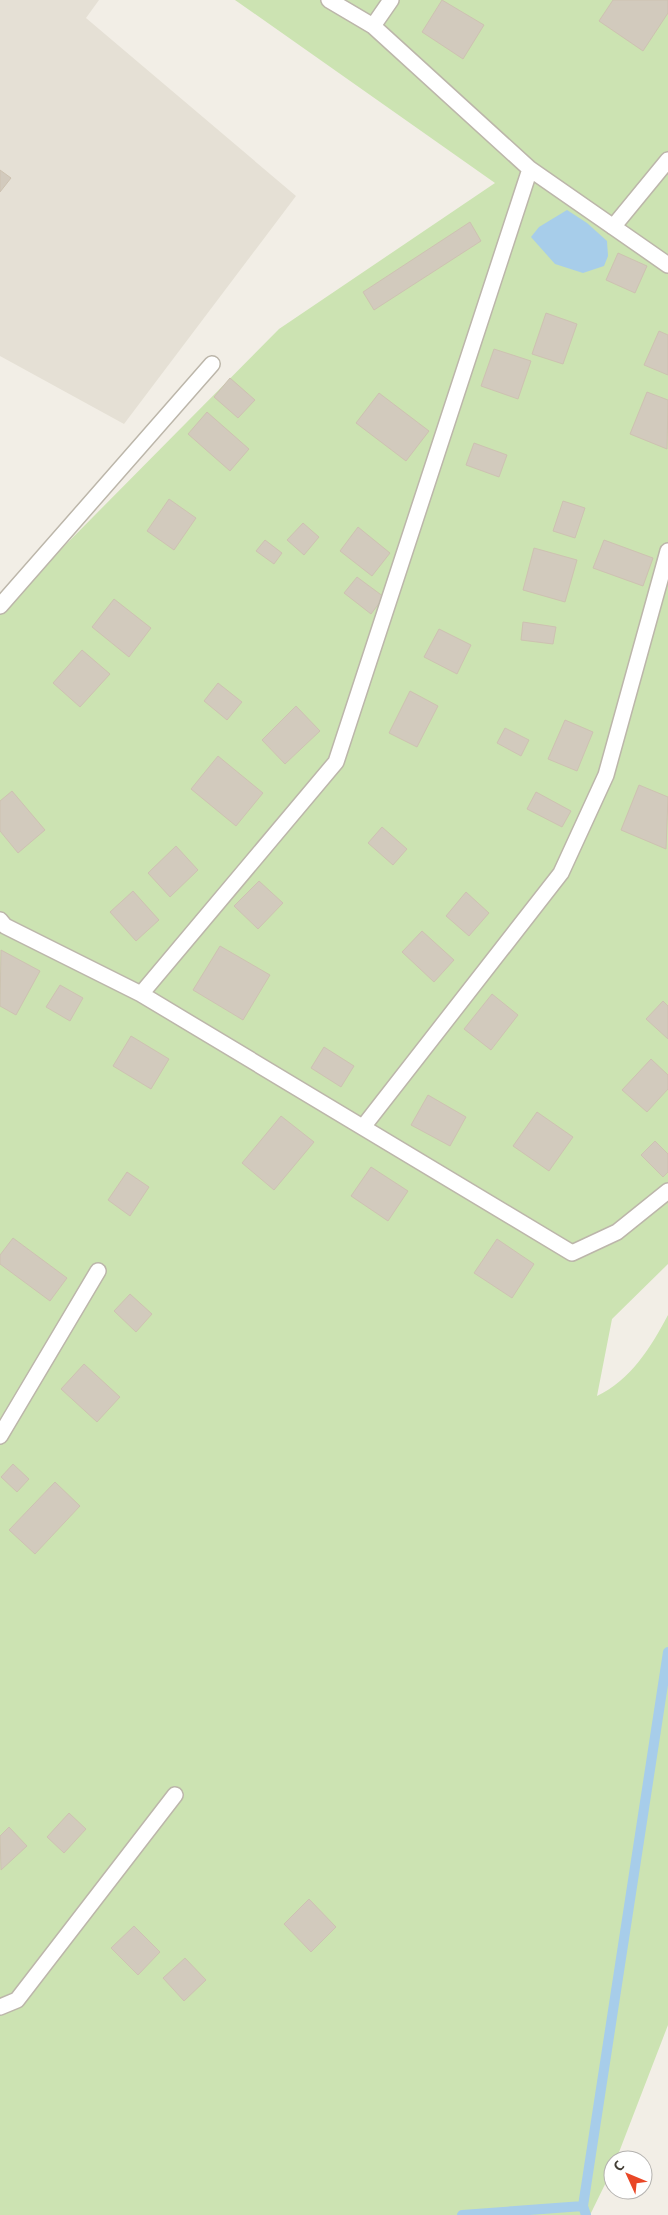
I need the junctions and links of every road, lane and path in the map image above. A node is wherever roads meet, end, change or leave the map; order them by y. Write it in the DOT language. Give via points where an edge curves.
graph roads {
  1 [pos="329,0"];
  2 [pos="391,0"];
  3 [pos="374,26"];
  4 [pos="668,160"];
  5 [pos="530,169"];
  6 [pos="613,227"];
  7 [pos="668,265"];
  8 [pos="212,364"];
  9 [pos="668,552"];
  10 [pos="0,606"];
  11 [pos="0,920"];
  12 [pos="141,994"];
  13 [pos="363,1127"];
  14 [pos="668,1190"];
  15 [pos="98,1271"];
  16 [pos="0,1436"];
  17 [pos="176,1795"];
  18 [pos="0,2007"];
  1 -- 3 [label="lane"];
  2 -- 3 [label="lane"];
  3 -- 5 [label="lane"];
  4 -- 6 [label="lane"];
  5 -- 6 [label="lane"];
  5 -- 12 [label="lane" via="336,762"];
  6 -- 7 [label="lane"];
  8 -- 10 [label="lane"];
  9 -- 13 [label="lane" via="606,775 561,873"];
  11 -- 12 [label="lane" via="5,926"];
  12 -- 13 [label="lane"];
  13 -- 14 [label="lane" via="572,1253 617,1232"];
  15 -- 16 [label="lane"];
  17 -- 18 [label="lane" via="17,2000"];
}
